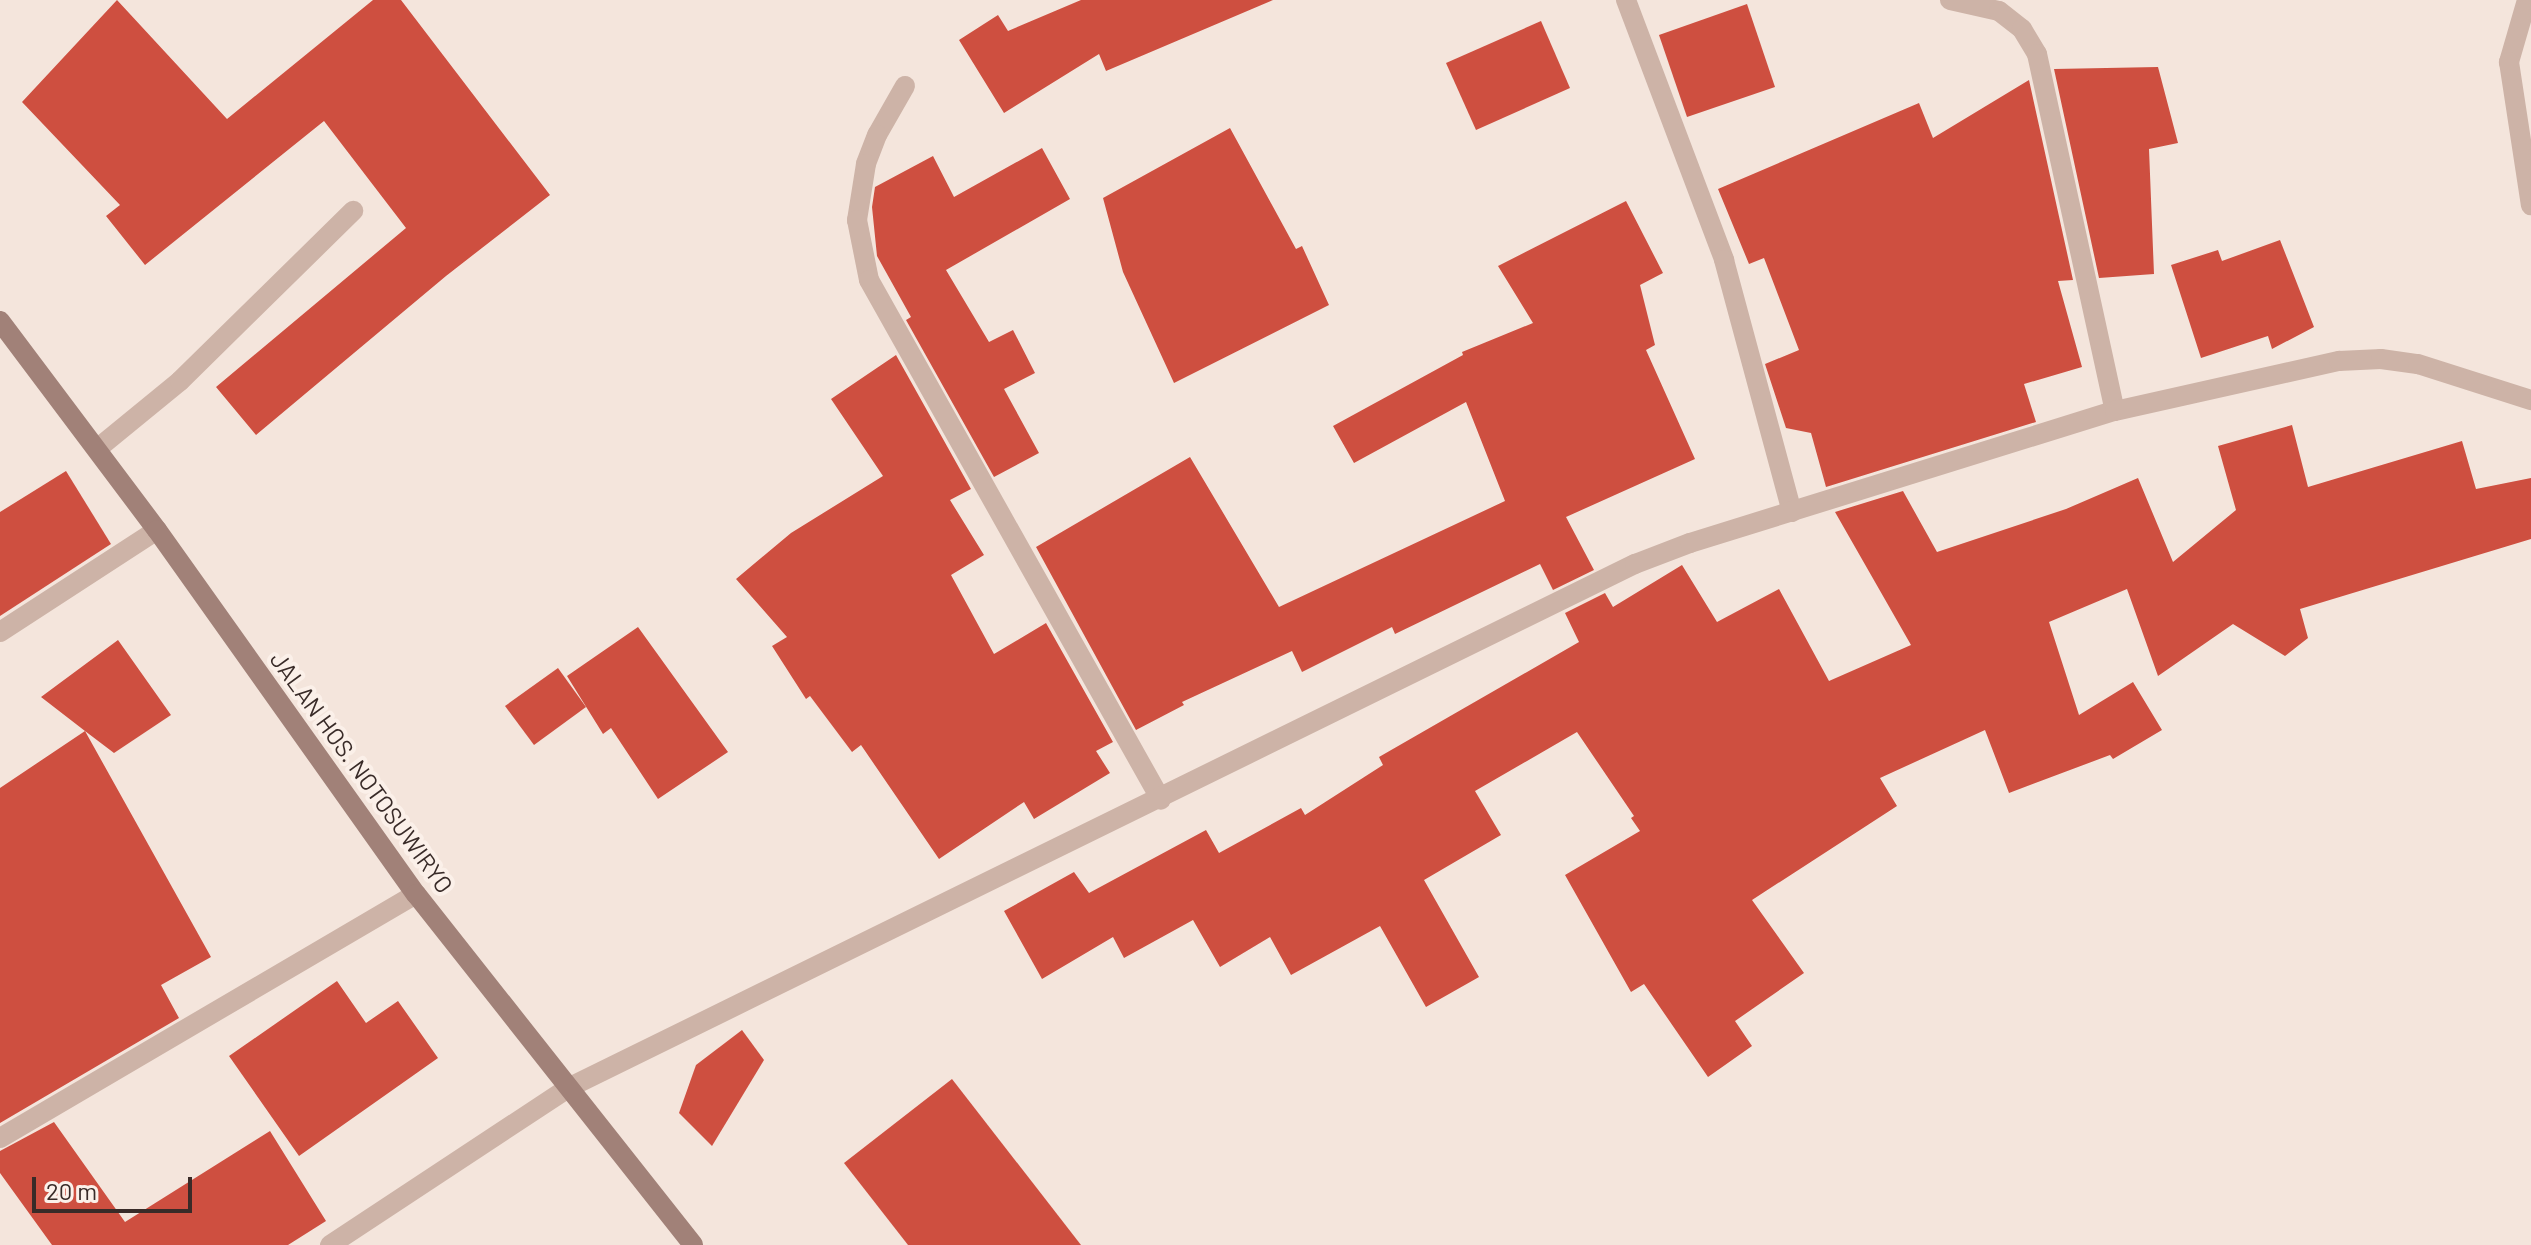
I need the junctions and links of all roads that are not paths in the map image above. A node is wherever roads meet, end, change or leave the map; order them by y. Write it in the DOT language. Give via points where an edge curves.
graph roads {
  1 [pos="1626,0"];
  2 [pos="1950,0"];
  3 [pos="2527,0"];
  4 [pos="905,86"];
  5 [pos="2531,205"];
  6 [pos="353,211"];
  7 [pos="0,321"];
  8 [pos="2531,400"];
  9 [pos="2115,411"];
  10 [pos="97,449"];
  11 [pos="1792,512"];
  12 [pos="157,530"];
  13 [pos="0,632"];
  14 [pos="1161,800"];
  15 [pos="416,894"];
  16 [pos="568,1088"];
  17 [pos="0,1138"];
  18 [pos="330,1245"];
  19 [pos="693,1245"];
  1 -- 11 [label="street" via="1724,260"];
  2 -- 9 [label="street" via="1999,11 2022,29 2037,54"];
  3 -- 5 [label="street" via="2509,62"];
  4 -- 14 [label="street" via="866,164 857,220 869,280"];
  6 -- 10 [label="street" via="180,381"];
  7 -- 10 [label="street, JALAN HOS. NOTOSUWIRYO"];
  8 -- 9 [label="street" via="2418,364 2381,359 2339,361"];
  9 -- 11 [label="street"];
  10 -- 12 [label="street, JALAN HOS. NOTOSUWIRYO"];
  11 -- 14 [label="street" via="1635,564"];
  12 -- 13 [label="street"];
  12 -- 15 [label="street, JALAN HOS. NOTOSUWIRYO"];
  14 -- 16 [label="street"];
  15 -- 16 [label="street, JALAN HOS. NOTOSUWIRYO"];
  15 -- 17 [label="street"];
  16 -- 18 [label="street"];
  16 -- 19 [label="street, JALAN HOS. NOTOSUWIRYO"];
}
